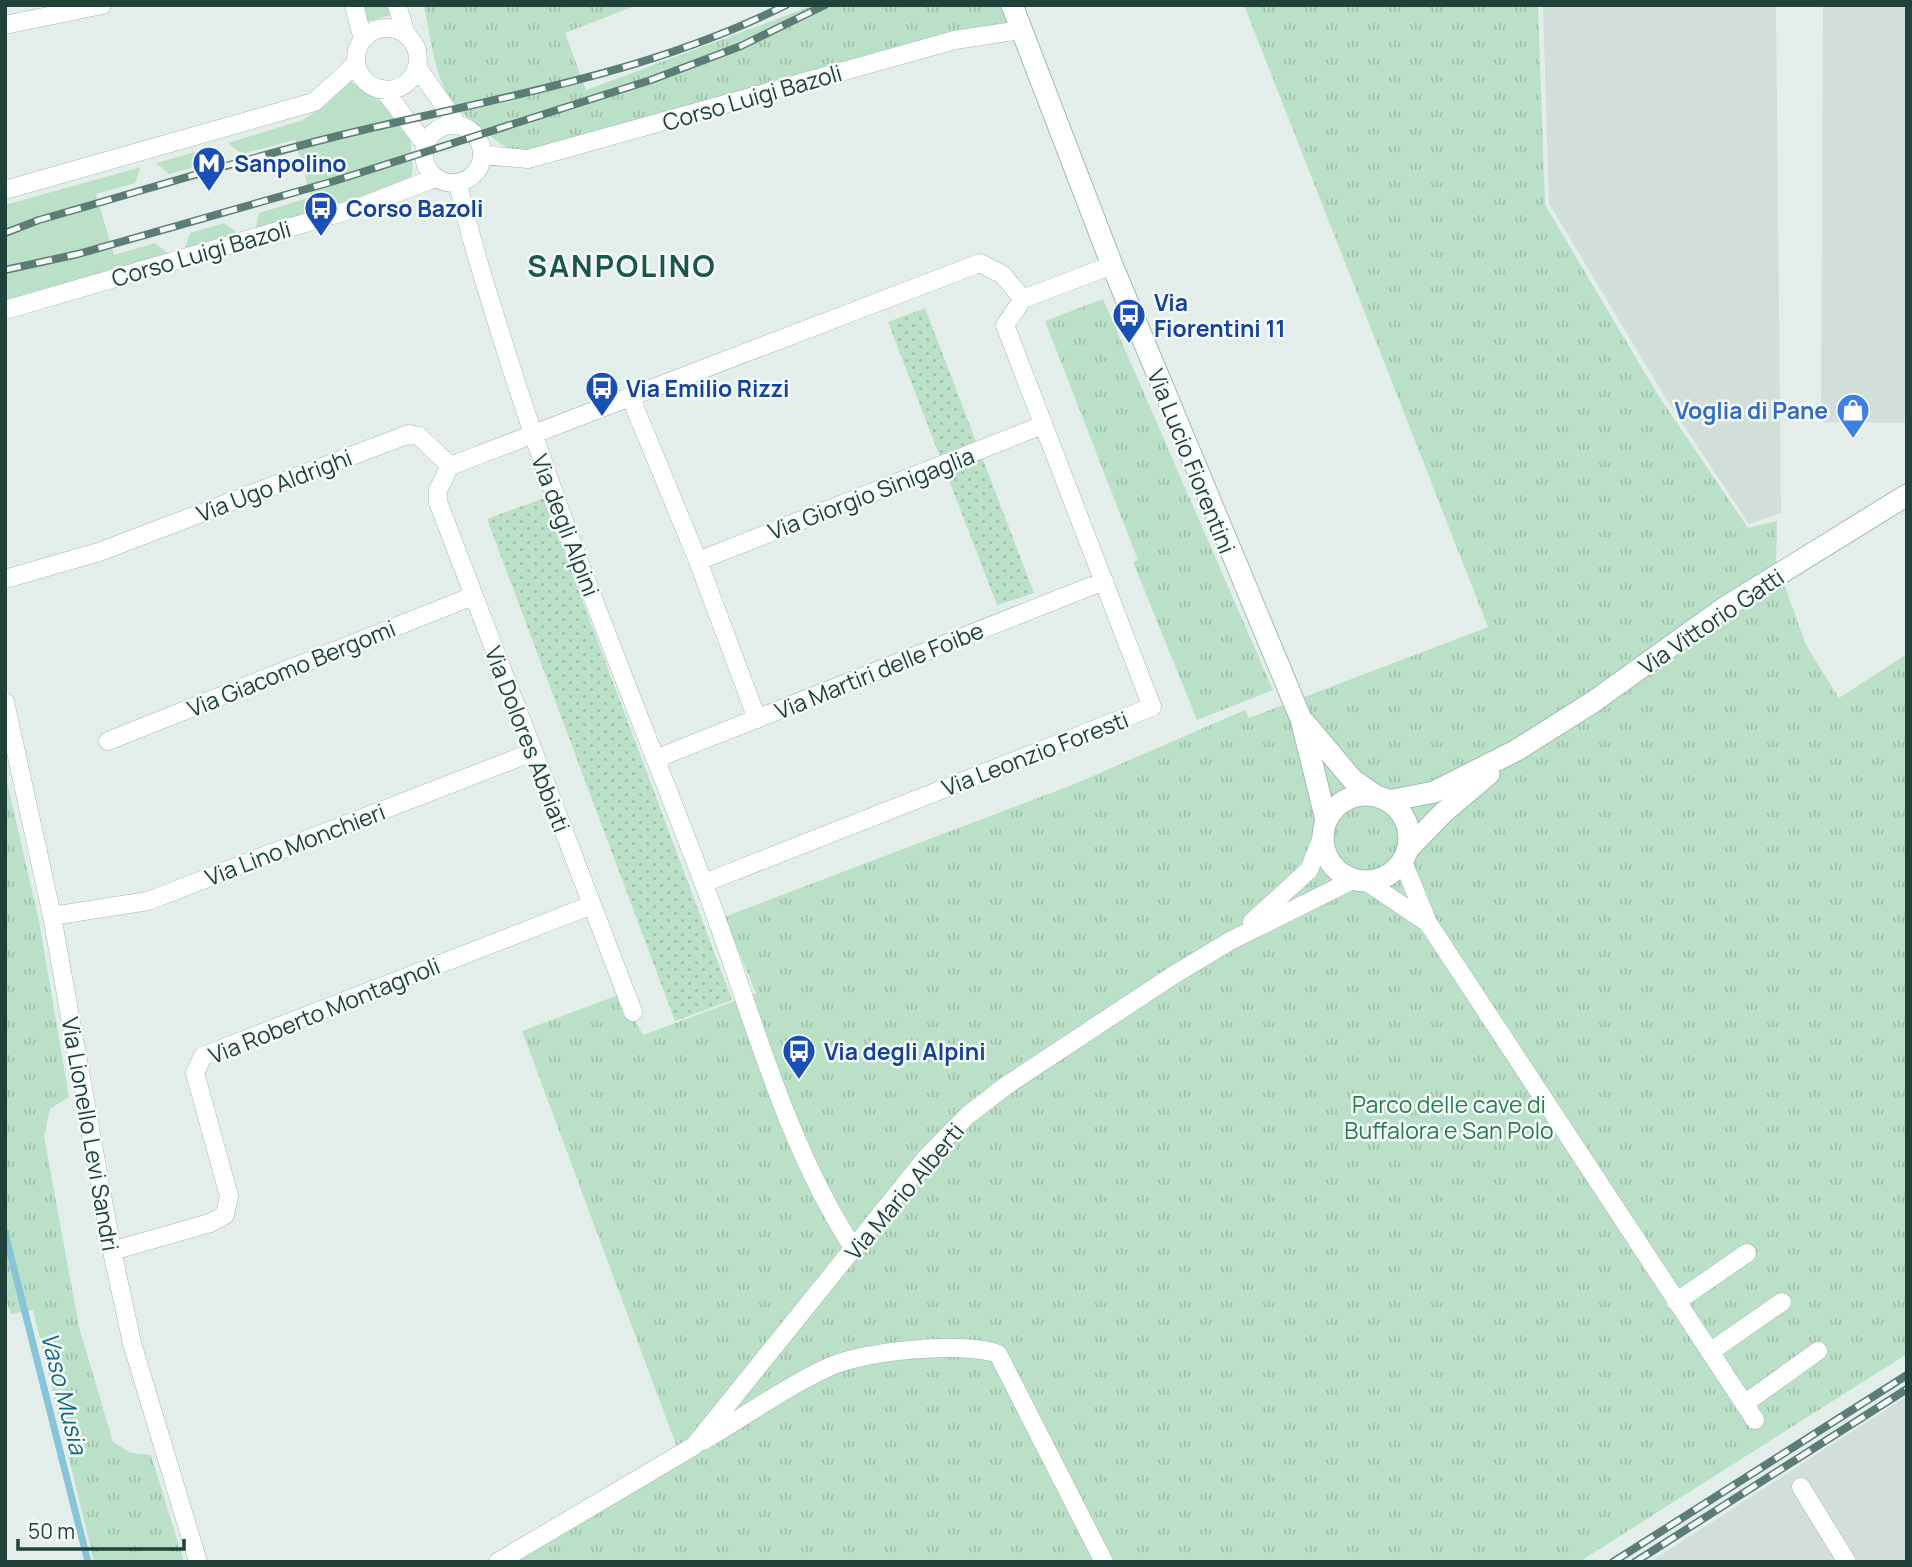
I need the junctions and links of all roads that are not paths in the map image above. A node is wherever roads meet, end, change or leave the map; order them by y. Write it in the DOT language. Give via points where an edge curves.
graph roads {
  1 [pos="102,5"];
  2 [pos="354,5"];
  3 [pos="397,5"];
  4 [pos="1012,5"];
  5 [pos="5,25"];
  6 [pos="1021,30"];
  7 [pos="406,34"];
  8 [pos="363,40"];
  9 [pos="356,64"];
  10 [pos="417,67"];
  11 [pos="383,89"];
  12 [pos="457,124"];
  13 [pos="425,144"];
  14 [pos="483,155"];
  15 [pos="435,178"];
  16 [pos="458,183"];
  17 [pos="5,190"];
  18 [pos="1112,265"];
  19 [pos="1023,299"];
  20 [pos="5,310"];
  21 [pos="630,396"];
  22 [pos="1043,425"];
  23 [pos="532,434"];
  24 [pos="450,466"];
  25 [pos="1907,495"];
  26 [pos="698,561"];
  27 [pos="5,579"];
  28 [pos="1104,582"];
  29 [pos="474,596"];
  30 [pos="5,702"];
  31 [pos="757,719"];
  32 [pos="1301,719"];
  33 [pos="108,741"];
  34 [pos="1517,750"];
  35 [pos="533,752"];
  36 [pos="655,759"];
  37 [pos="1382,798"];
  38 [pos="1324,827"];
  39 [pos="1406,856"];
  40 [pos="1360,881"];
  41 [pos="704,883"];
  42 [pos="592,905"];
  43 [pos="52,916"];
  44 [pos="1428,923"];
  45 [pos="1230,941"];
  46 [pos="633,1012"];
  47 [pos="854,1248"];
  48 [pos="112,1251"];
  49 [pos="1747,1253"];
  50 [pos="1676,1301"];
  51 [pos="1782,1301"];
  52 [pos="1818,1351"];
  53 [pos="1710,1352"];
  54 [pos="1744,1404"];
  55 [pos="1755,1420"];
  56 [pos="694,1446"];
  57 [pos="1801,1488"];
  58 [pos="198,1562"];
  59 [pos="498,1562"];
  60 [pos="1104,1562"];
  61 [pos="1847,1562"];
  1 -- 5 [label="street"];
  2 -- 8 [label="street"];
  3 -- 7 [label="street"];
  4 -- 6 [label="street, Via Lucio Fiorentini"];
  6 -- 14 [label="street, Corso Luigi Bazoli" via="955,40 528,159"];
  6 -- 18 [label="street, Via Lucio Fiorentini"];
  7 -- 8 [label="street" via="380,28"];
  7 -- 10 [label="street" via="415,44"];
  8 -- 9 [label="street"];
  9 -- 11 [label="street" via="366,81"];
  9 -- 17 [label="street" via="314,102"];
  10 -- 11 [label="street" via="402,86"];
  10 -- 12 [label="street"];
  11 -- 13 [label="street"];
  12 -- 13 [label="street" via="432,132"];
  12 -- 14 [label="street" via="471,130"];
  13 -- 15 [label="street" via="424,162"];
  14 -- 16 [label="street" via="480,167"];
  15 -- 16 [label="street"];
  15 -- 20 [label="street, Corso Luigi Bazoli" via="360,207"];
  16 -- 23 [label="street, Via degli Alpini" via="467,226"];
  18 -- 19 [label="street"];
  18 -- 32 [label="street, Via Lucio Fiorentini"];
  19 -- 21 [label="street" via="1003,275 980,263"];
  19 -- 22 [label="street, Via Leonzio Foresti" via="1005,325"];
  21 -- 23 [label="street"];
  21 -- 26 [label="street"];
  22 -- 26 [label="street, Via Giorgio Sinigaglia"];
  22 -- 28 [label="street, Via Leonzio Foresti"];
  23 -- 24 [label="street"];
  23 -- 36 [label="street, Via degli Alpini"];
  24 -- 27 [label="street, Via Ugo Aldrighi" via="419,436 409,434 99,552"];
  24 -- 29 [label="street, Via Dolores Abbiati" via="438,490 438,502"];
  25 -- 34 [label="street, Via Vittorio Gatti" via="1724,608"];
  26 -- 31 [label="street"];
  28 -- 31 [label="street, Via Martiri delle Foibe"];
  28 -- 41 [label="street, Via Leonzio Foresti" via="1152,707"];
  29 -- 33 [label="street, Via Giacomo Bergomi"];
  29 -- 35 [label="street, Via Dolores Abbiati"];
  30 -- 43 [label="street, Via Lionello Levi Sandri"];
  31 -- 36 [label="street, Via Martiri delle Foibe"];
  32 -- 37 [label="street, Via Lucio Fiorentini" via="1352,779"];
  32 -- 38 [label="street, Via Lucio Fiorentini"];
  34 -- 37 [label="street, Via Vittorio Gatti" via="1434,792"];
  34 -- 39 [label="street, Via Vittorio Gatti" via="1444,812"];
  35 -- 42 [label="street, Via Dolores Abbiati"];
  35 -- 43 [label="street, Via Lino Monchieri" via="148,901"];
  36 -- 41 [label="street, Via degli Alpini"];
  37 -- 38 [label="street" via="1361,795 1347,799 1335,808"];
  37 -- 39 [label="street" via="1406,822"];
  38 -- 40 [label="street" via="1324,849 1330,863 1340,874"];
  38 -- 45 [label="street, Via Mario Alberti" via="1315,859 1302,878"];
  39 -- 40 [label="street" via="1393,873"];
  39 -- 44 [label="street"];
  40 -- 44 [label="street"];
  40 -- 45 [label="street, Via Mario Alberti"];
  41 -- 47 [label="street, Via degli Alpini" via="799,1142 831,1213"];
  42 -- 46 [label="street, Via Dolores Abbiati"];
  42 -- 48 [label="street, Via Roberto Montagnoli" via="203,1056 195,1073 229,1196 225,1215"];
  43 -- 48 [label="street, Via Lionello Levi Sandri"];
  44 -- 50 [label="street"];
  45 -- 47 [label="street, Via Mario Alberti" via="1018,1077 968,1115 926,1158"];
  47 -- 56 [label="street, Via Mario Alberti"];
  48 -- 58 [label="street, Via Lionello Levi Sandri" via="132,1343"];
  49 -- 50 [label="street"];
  50 -- 53 [label="street"];
  51 -- 53 [label="street"];
  52 -- 54 [label="street"];
  53 -- 54 [label="street"];
  54 -- 55 [label="street"];
  56 -- 59 [label="street, Via Mario Alberti"];
  56 -- 60 [label="street, Via Mario Alberti" via="831,1366 911,1349 980,1348 998,1354"];
  57 -- 61 [label="street"];
}
